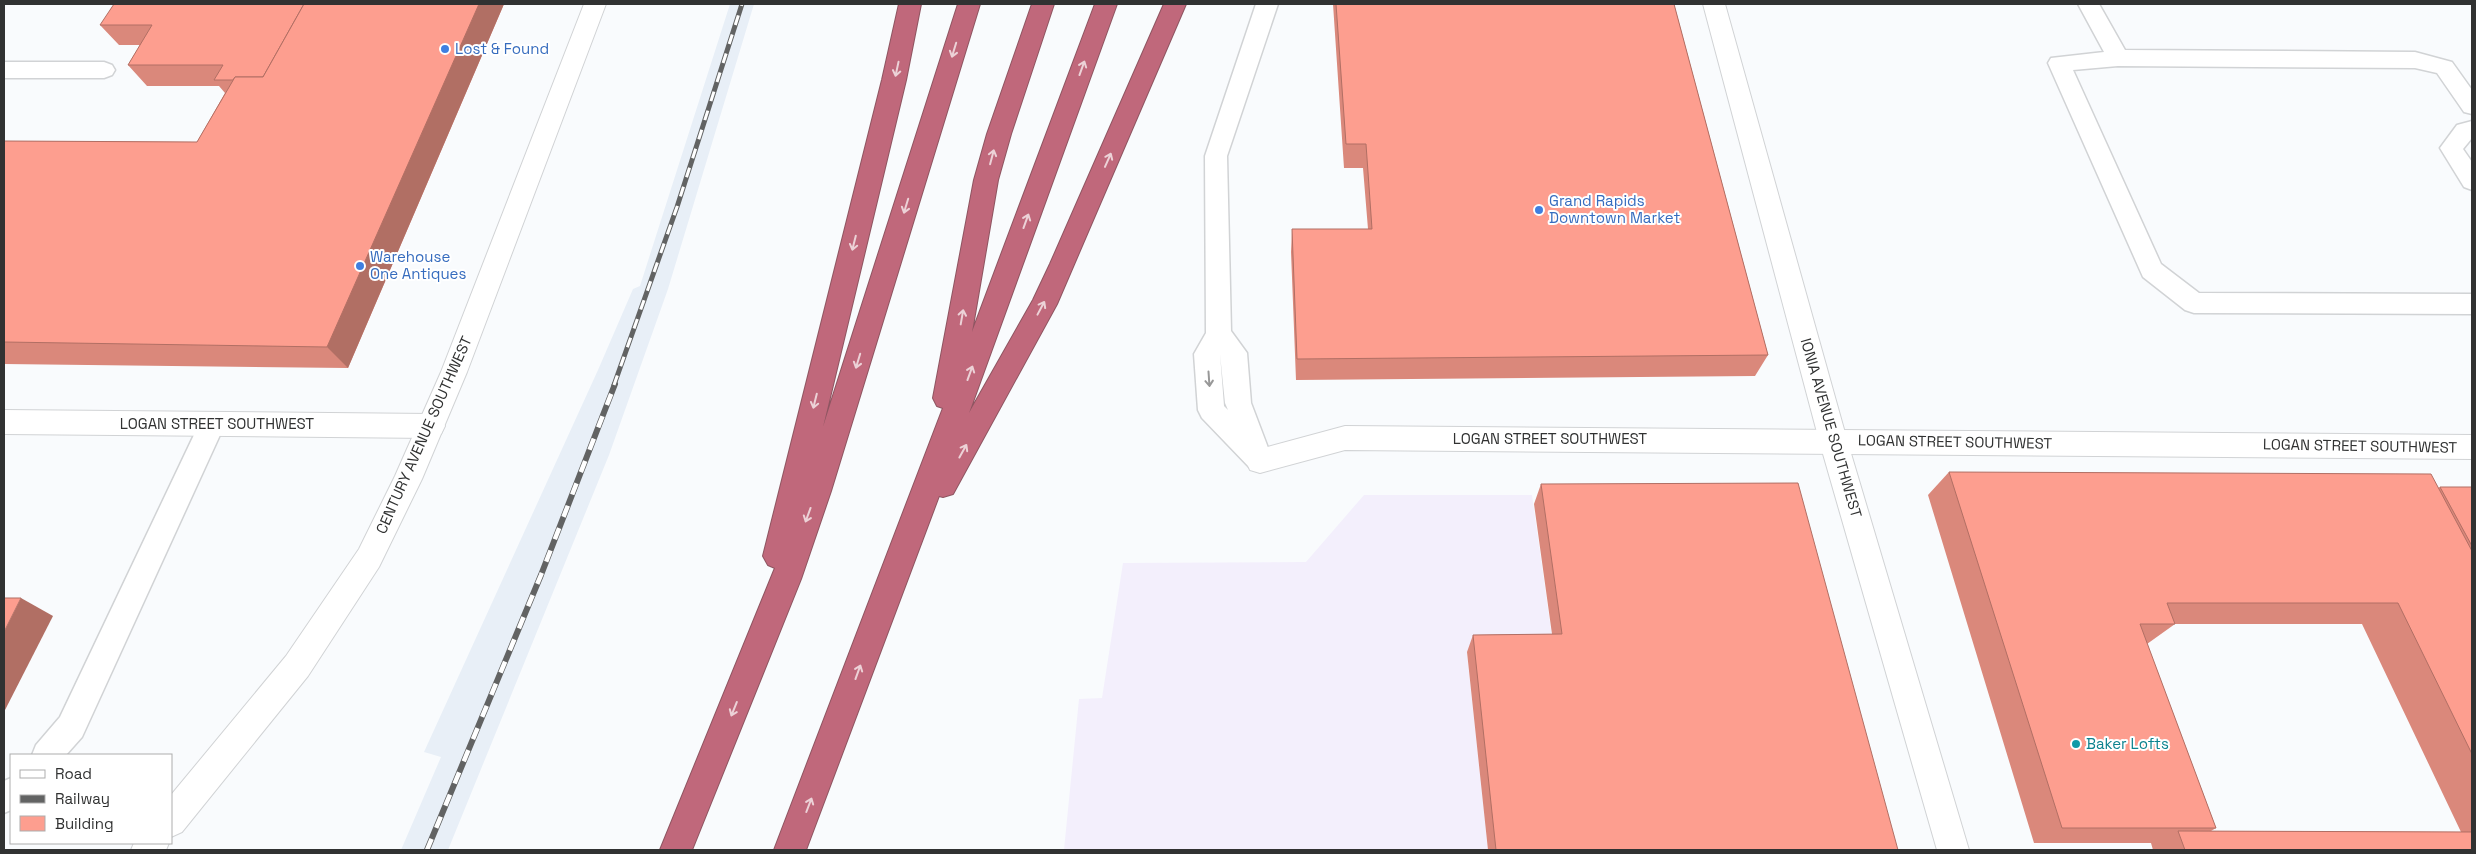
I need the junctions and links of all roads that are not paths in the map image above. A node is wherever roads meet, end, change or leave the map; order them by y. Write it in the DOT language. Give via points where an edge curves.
graph roads {
  1 [pos="595,4"];
  2 [pos="910,4"];
  3 [pos="969,4"];
  4 [pos="1043,4"];
  5 [pos="1106,4"];
  6 [pos="1176,4"];
  7 [pos="1268,4"];
  8 [pos="1714,4"];
  9 [pos="2089,4"];
  10 [pos="2118,58"];
  11 [pos="4,70"];
  12 [pos="104,70"];
  13 [pos="2472,106"];
  14 [pos="2472,129"];
  15 [pos="2472,181"];
  16 [pos="2472,304"];
  17 [pos="4,422"];
  18 [pos="212,424"];
  19 [pos="431,426"];
  20 [pos="1833,440"];
  21 [pos="2472,447"];
  22 [pos="1260,461"];
  23 [pos="935,468"];
  24 [pos="897,570"];
  25 [pos="752,664"];
  26 [pos="48,754"];
  27 [pos="172,820"];
  28 [pos="676,850"];
  29 [pos="790,850"];
  30 [pos="1953,850"];
  1 -- 19 [label="street, CENTURY AVENUE SOUTHWEST"];
  2 -- 25 [label="highway, one-way"];
  3 -- 25 [label="highway, one-way" via="817,492"];
  23 -- 4 [label="highway, one-way" via="986,180"];
  23 -- 5 [label="highway, one-way"];
  24 -- 6 [label="highway, one-way" via="1044,304"];
  7 -- 22 [label="lane" via="1216,156 1219,334 1207,354 1211,410"];
  8 -- 20 [label="street, IONIA AVENUE SOUTHWEST"];
  9 -- 10 [label="lane"];
  10 -- 13 [label="lane" via="2415,60 2444,67"];
  10 -- 16 [label="lane" via="2059,63 2152,270 2194,303"];
  11 -- 12 [label="lane"];
  14 -- 15 [label="lane" via="2465,131 2451,148"];
  17 -- 18 [label="street, LOGAN STREET SOUTHWEST"];
  18 -- 19 [label="street, LOGAN STREET SOUTHWEST"];
  18 -- 26 [label="lane" via="71,727"];
  19 -- 27 [label="street, CENTURY AVENUE SOUTHWEST" via="369,558 297,666"];
  20 -- 21 [label="street, LOGAN STREET SOUTHWEST"];
  20 -- 22 [label="street, LOGAN STREET SOUTHWEST" via="1345,438"];
  20 -- 30 [label="street, IONIA AVENUE SOUTHWEST"];
  23 -- 24 [label="highway"];
  29 -- 24 [label="highway, one-way"];
  25 -- 28 [label="highway, one-way"];
}
